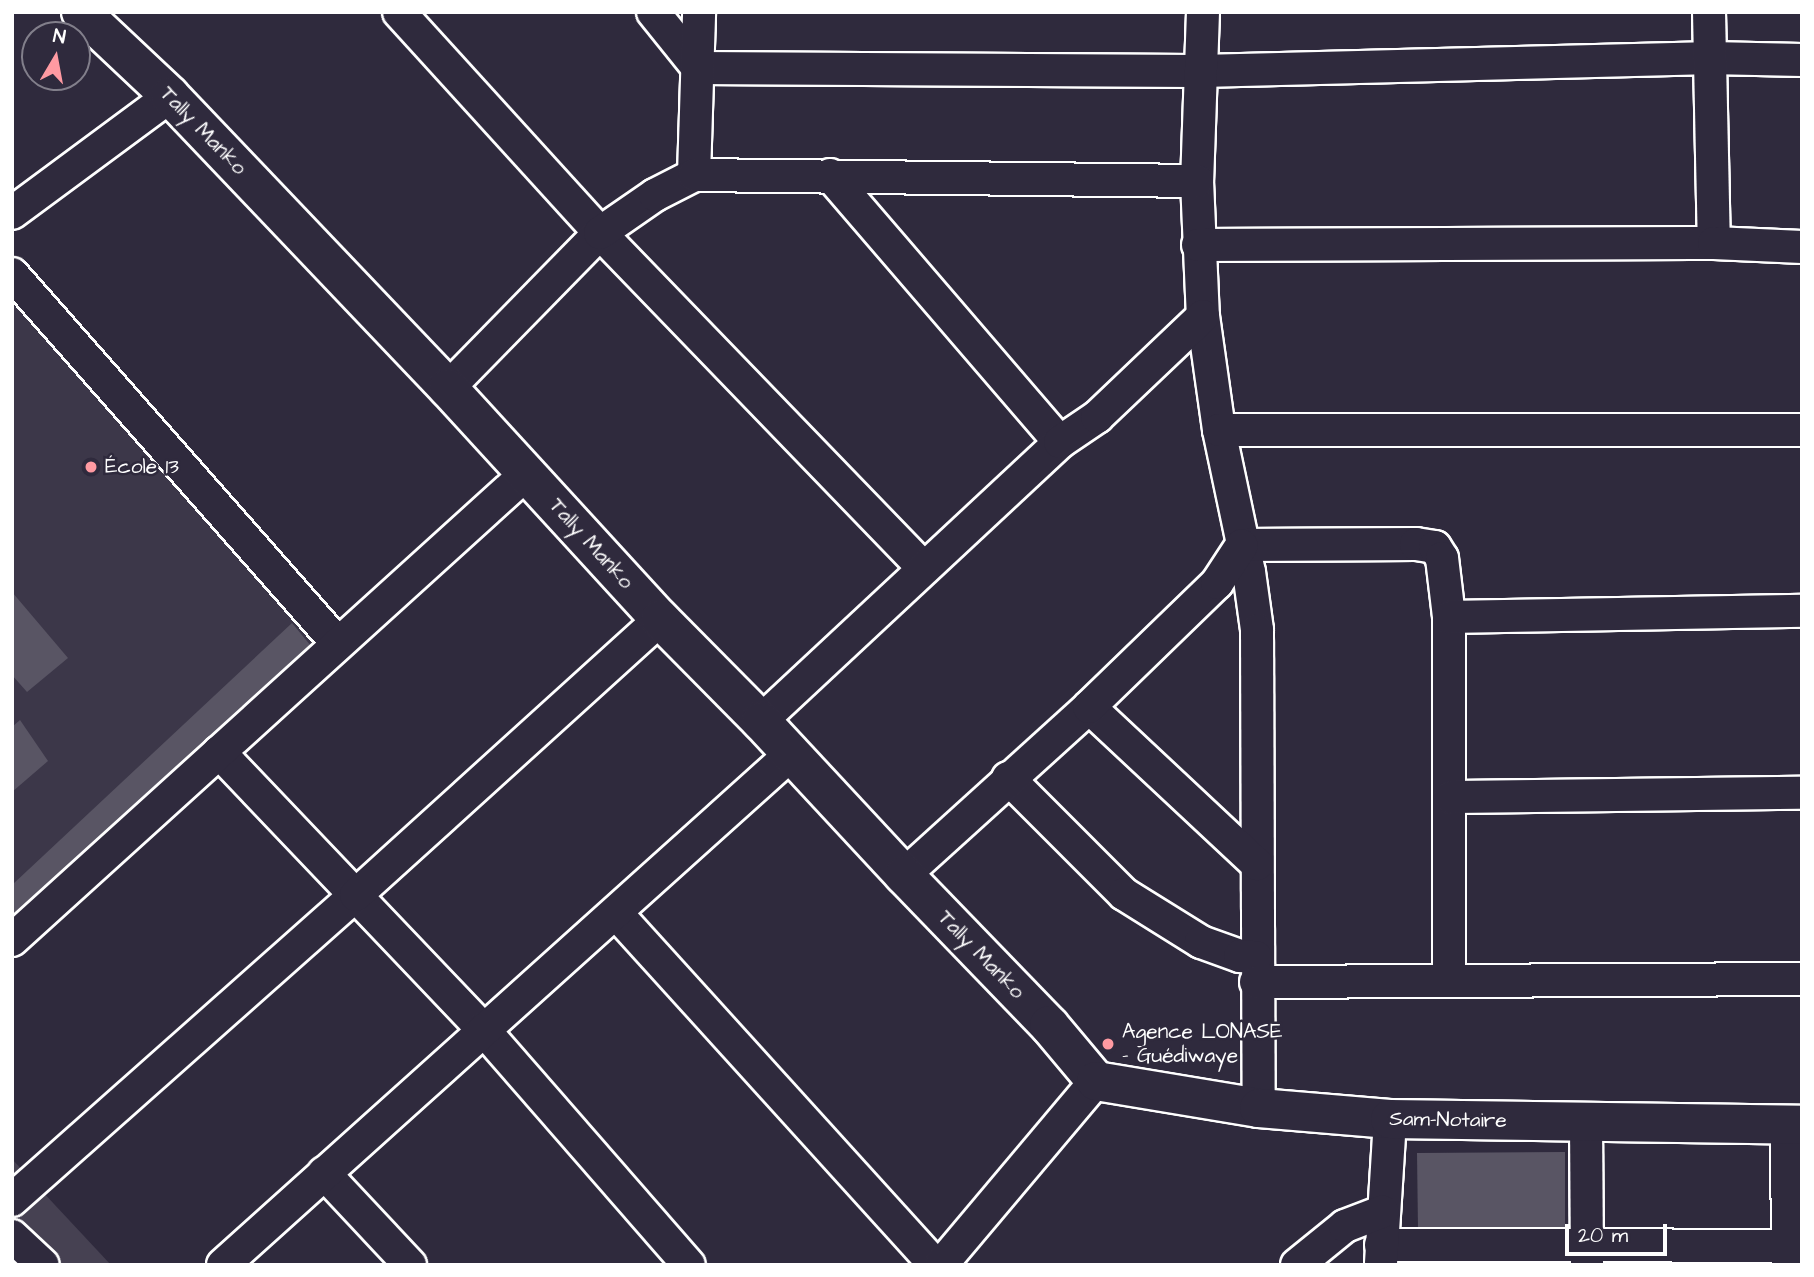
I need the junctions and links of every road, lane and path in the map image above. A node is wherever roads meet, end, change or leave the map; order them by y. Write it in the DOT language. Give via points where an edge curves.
graph roads {
  1 [pos="81,12"];
  2 [pos="398,12"];
  3 [pos="653,12"];
  4 [pos="699,12"];
  5 [pos="1203,12"];
  6 [pos="1709,12"];
  7 [pos="1710,58"];
  8 [pos="1802,60"];
  9 [pos="698,68"];
  10 [pos="1201,71"];
  11 [pos="170,96"];
  12 [pos="694,175"];
  13 [pos="830,175"];
  14 [pos="1197,181"];
  15 [pos="12,213"];
  16 [pos="600,233"];
  17 [pos="1714,243"];
  18 [pos="1198,246"];
  19 [pos="1802,247"];
  20 [pos="12,274"];
  21 [pos="1203,316"];
  22 [pos="448,388"];
  23 [pos="1219,430"];
  24 [pos="1802,430"];
  25 [pos="1060,442"];
  26 [pos="527,473"];
  27 [pos="1242,545"];
  28 [pos="924,568"];
  29 [pos="1802,611"];
  30 [pos="1449,617"];
  31 [pos="660,619"];
  32 [pos="338,645"];
  33 [pos="1088,707"];
  34 [pos="761,722"];
  35 [pos="219,752"];
  36 [pos="790,755"];
  37 [pos="1008,778"];
  38 [pos="1802,793"];
  39 [pos="1450,797"];
  40 [pos="1256,864"];
  41 [pos="904,875"];
  42 [pos="356,895"];
  43 [pos="617,914"];
  44 [pos="12,940"];
  45 [pos="1256,970"];
  46 [pos="1802,979"];
  47 [pos="1449,981"];
  48 [pos="483,1029"];
  49 [pos="1096,1081"];
  50 [pos="1259,1108"];
  51 [pos="1391,1119"];
  52 [pos="1586,1122"];
  53 [pos="1795,1125"];
  54 [pos="324,1173"];
  55 [pos="12,1200"];
  56 [pos="1382,1212"];
  57 [pos="12,1236"];
  58 [pos="1793,1252"];
  59 [pos="1381,1255"];
  60 [pos="1587,1256"];
  61 [pos="42,1264"];
  62 [pos="223,1265"];
  63 [pos="410,1265"];
  64 [pos="689,1265"];
  65 [pos="934,1265"];
  66 [pos="941,1265"];
  67 [pos="1297,1265"];
  1 -- 11 [label="street, Tally Manko"];
  2 -- 16 [label="street"];
  3 -- 9 [label="street"];
  4 -- 9 [label="street"];
  5 -- 10 [label="street"];
  6 -- 7 [label="street"];
  7 -- 8 [label="street"];
  7 -- 10 [label="street"];
  7 -- 17 [label="street"];
  9 -- 10 [label="street"];
  9 -- 12 [label="street"];
  10 -- 14 [label="street"];
  11 -- 15 [label="street"];
  11 -- 22 [label="street, Tally Manko"];
  12 -- 13 [label="street"];
  12 -- 16 [label="street"];
  13 -- 14 [label="street"];
  13 -- 25 [label="street"];
  14 -- 18 [label="street"];
  16 -- 22 [label="street"];
  16 -- 28 [label="street"];
  17 -- 18 [label="street"];
  17 -- 19 [label="street"];
  18 -- 21 [label="street"];
  20 -- 32 [label="street"];
  21 -- 23 [label="street"];
  21 -- 25 [label="street" via="1097,417"];
  22 -- 26 [label="street, Tally Manko"];
  23 -- 24 [label="street"];
  23 -- 27 [label="street"];
  25 -- 28 [label="street"];
  26 -- 31 [label="street, Tally Manko"];
  26 -- 32 [label="street"];
  27 -- 30 [label="street" via="1435,547 1442,558"];
  27 -- 33 [label="street" via="1217,583"];
  27 -- 40 [label="street" via="1257,630"];
  28 -- 34 [label="street"];
  29 -- 30 [label="street"];
  30 -- 39 [label="street"];
  31 -- 34 [label="street, Tally Manko"];
  31 -- 42 [label="street"];
  32 -- 35 [label="street"];
  33 -- 37 [label="street"];
  33 -- 40 [label="street"];
  34 -- 36 [label="street, Tally Manko"];
  35 -- 42 [label="street"];
  35 -- 44 [label="street"];
  36 -- 41 [label="street, Tally Manko"];
  36 -- 43 [label="street"];
  37 -- 41 [label="street"];
  37 -- 45 [label="street" via="1124,894 1201,942 1240,956"];
  38 -- 39 [label="street"];
  39 -- 47 [label="street"];
  40 -- 45 [label="street"];
  41 -- 49 [label="street, Tally Manko" via="1049,1025"];
  42 -- 48 [label="street"];
  42 -- 55 [label="street"];
  43 -- 48 [label="street"];
  43 -- 65 [label="street"];
  45 -- 47 [label="street"];
  45 -- 50 [label="street"];
  46 -- 47 [label="street"];
  48 -- 54 [label="street"];
  48 -- 64 [label="street"];
  49 -- 50 [label="street, Sam-Notaire"];
  49 -- 66 [label="street"];
  50 -- 51 [label="street, Sam-Notaire"];
  51 -- 52 [label="street, Sam-Notaire"];
  51 -- 56 [label="street"];
  52 -- 53 [label="street, Sam-Notaire"];
  52 -- 60 [label="street"];
  53 -- 58 [label="street"];
  54 -- 62 [label="street"];
  54 -- 63 [label="street"];
  56 -- 59 [label="street"];
  56 -- 67 [label="street" via="1345,1226"];
  57 -- 61 [label="street"];
  58 -- 60 [label="street"];
  59 -- 60 [label="street"];
}
